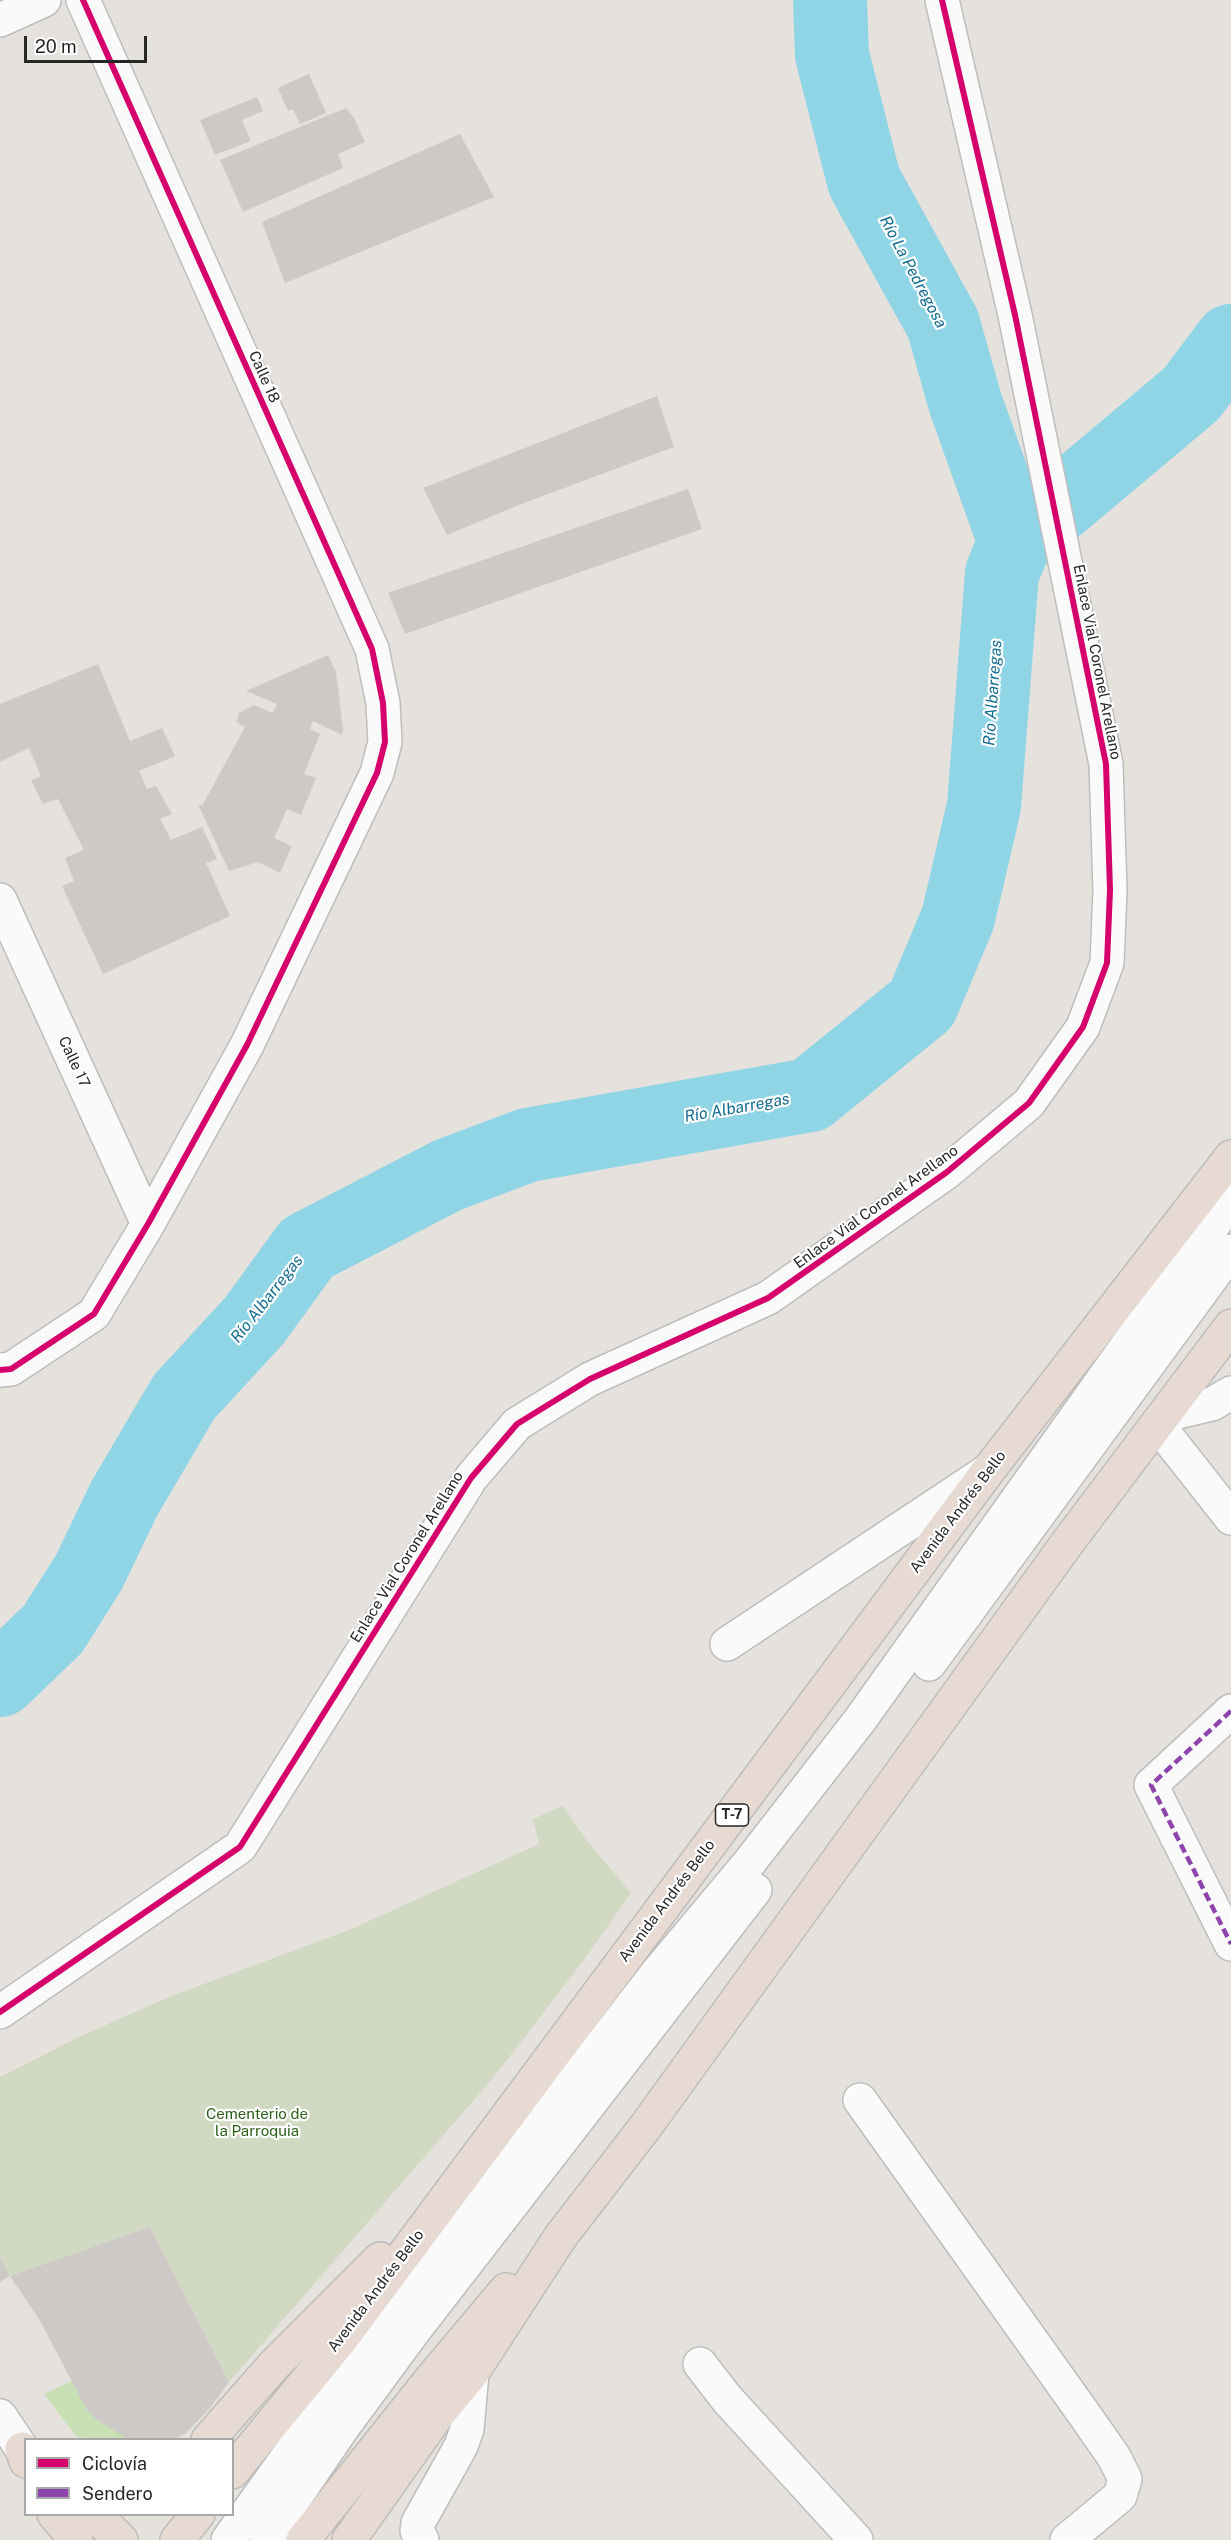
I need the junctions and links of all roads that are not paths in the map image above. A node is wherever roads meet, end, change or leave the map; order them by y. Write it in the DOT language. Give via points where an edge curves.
graph roads {
  1 [pos="44,0"];
  2 [pos="83,0"];
  3 [pos="942,0"];
  4 [pos="0,20"];
  5 [pos="0,900"];
  6 [pos="1231,1157"];
  7 [pos="1231,1200"];
  8 [pos="148,1224"];
  9 [pos="1231,1251"];
  10 [pos="1231,1326"];
  11 [pos="0,1370"];
  12 [pos="1231,1393"];
  13 [pos="1161,1420"];
  14 [pos="987,1471"];
  15 [pos="1231,1518"];
  16 [pos="727,1644"];
  17 [pos="1231,1711"];
  18 [pos="1231,1944"];
  19 [pos="0,2012"];
  20 [pos="860,2100"];
  21 [pos="444,2201"];
  22 [pos="561,2236"];
  23 [pos="700,2364"];
  24 [pos="472,2373"];
  25 [pos="0,2416"];
  26 [pos="209,2438"];
  27 [pos="24,2452"];
  28 [pos="234,2470"];
  29 [pos="43,2516"];
  30 [pos="56,2516"];
  31 [pos="96,2516"];
  32 [pos="196,2516"];
  33 [pos="50,2540"];
  34 [pos="76,2540"];
  35 [pos="121,2540"];
  36 [pos="177,2540"];
  37 [pos="228,2540"];
  38 [pos="266,2540"];
  39 [pos="303,2540"];
  40 [pos="349,2540"];
  41 [pos="422,2540"];
  42 [pos="856,2540"];
  43 [pos="1067,2540"];
  1 -- 4 [label="street"];
  2 -- 8 [label="street, Calle 18" via="372,649 383,703 385,742 377,773 247,1045"];
  3 -- 19 [label="street, Enlace Vial Coronel Arellano" via="1015,315 1106,764 1110,890 1107,963 1083,1027 1029,1103 947,1172 768,1298 590,1379 516,1424 471,1478 240,1847"];
  5 -- 8 [label="street, Calle 17"];
  6 -- 14 [label="highway, Avenida Andrés Bello / T-7"];
  7 -- 37 [label="street" via="860,1720 657,1973 399,2307"];
  8 -- 11 [label="street, Calle 18" via="94,1314 11,1369"];
  9 -- 38 [label="street" via="886,1724 412,2332"];
  10 -- 13 [label="highway"];
  12 -- 13 [label="street" via="1212,1404"];
  13 -- 15 [label="street"];
  13 -- 22 [label="highway" via="1068,1542 652,2118"];
  14 -- 16 [label="street"];
  14 -- 21 [label="highway, Avenida Andrés Bello / T-7"];
  17 -- 18 [label="street" via="1151,1785"];
  20 -- 43 [label="street" via="1114,2457 1125,2479 1120,2496"];
  21 -- 26 [label="highway" via="274,2365"];
  21 -- 28 [label="highway, Avenida Andrés Bello / T-7" via="342,2338"];
  22 -- 24 [label="highway"];
  22 -- 39 [label="highway" via="495,2300"];
  23 -- 42 [label="street" via="727,2399"];
  24 -- 40 [label="highway" via="438,2414"];
  24 -- 41 [label="street" via="467,2429 458,2453 418,2523"];
  25 -- 27 [label="street"];
  29 -- 33 [label="highway"];
  30 -- 34 [label="highway"];
  31 -- 35 [label="highway"];
  32 -- 36 [label="highway"];
}
